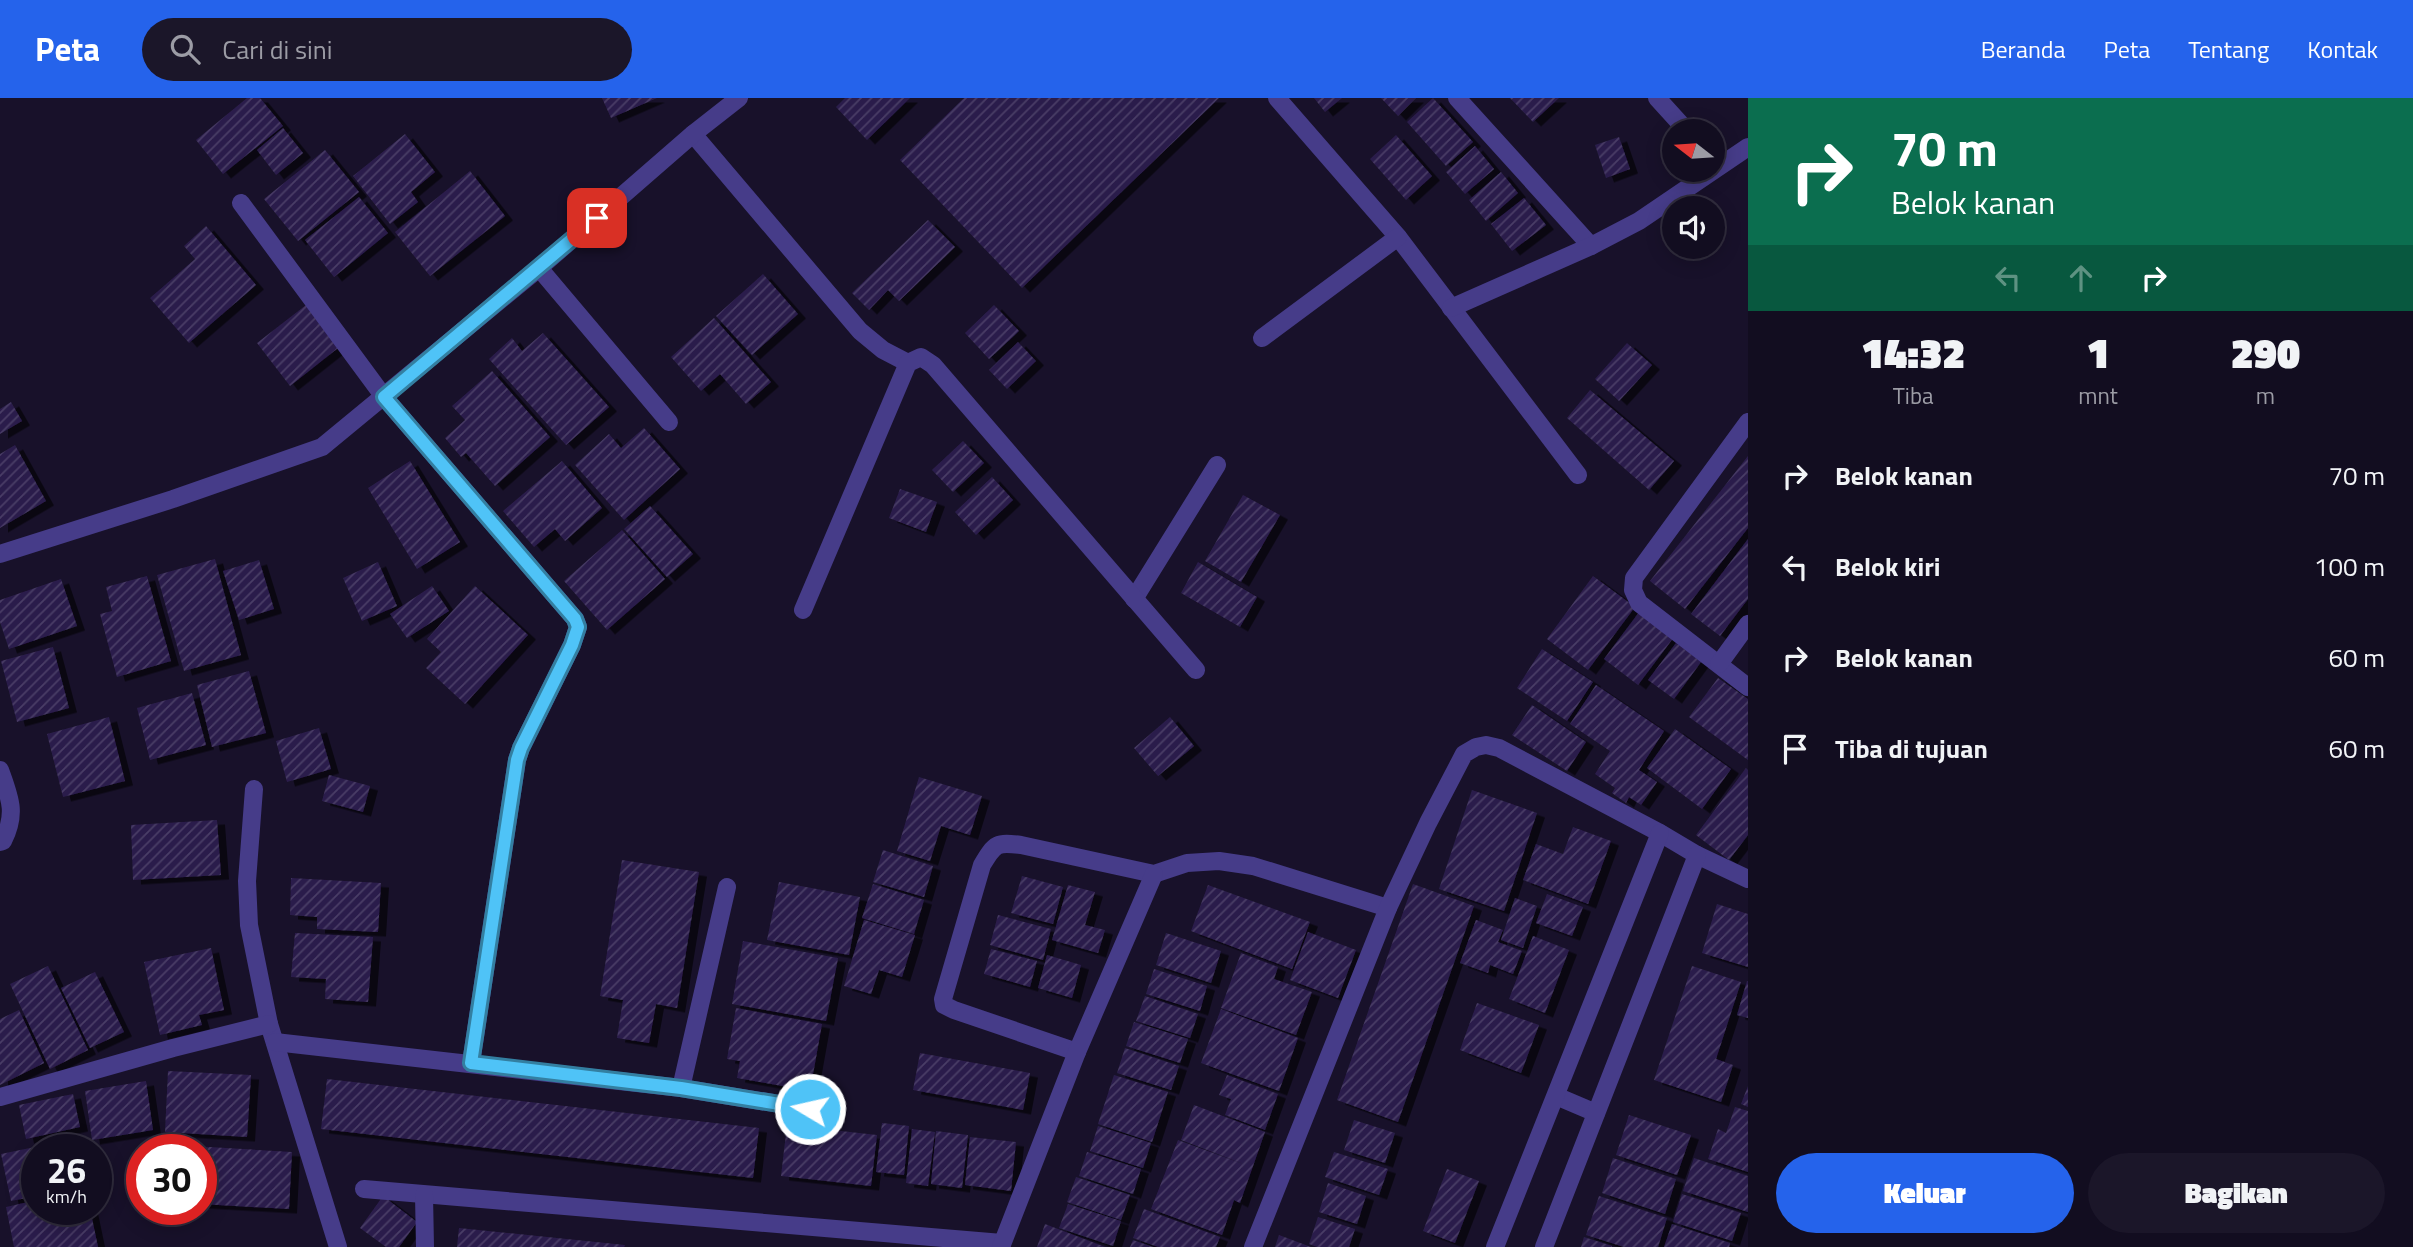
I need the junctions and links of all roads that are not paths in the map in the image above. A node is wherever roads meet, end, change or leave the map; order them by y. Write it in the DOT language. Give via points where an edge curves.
graph roads {
  1 [pos="739,98"];
  2 [pos="1277,98"];
  3 [pos="1457,98"];
  4 [pos="1657,98"];
  5 [pos="1676,119"];
  6 [pos="693,134"];
  7 [pos="1748,147"];
  8 [pos="1726,159"];
  9 [pos="1692,182"];
  10 [pos="241,203"];
  11 [pos="1398,237"];
  12 [pos="1591,246"];
  13 [pos="539,268"];
  14 [pos="1451,308"];
  15 [pos="1262,338"];
  16 [pos="908,363"];
  17 [pos="384,397"];
  18 [pos="669,422"];
  19 [pos="1748,422"];
  20 [pos="1217,465"];
  21 [pos="1578,475"];
  22 [pos="0,554"];
  23 [pos="1134,599"];
  24 [pos="803,610"];
  25 [pos="1748,624"];
  26 [pos="1719,664"];
  27 [pos="1196,670"];
  28 [pos="1748,687"];
  29 [pos="0,770"];
  30 [pos="254,789"];
  31 [pos="1660,832"];
  32 [pos="0,842"];
  33 [pos="1698,855"];
  34 [pos="1154,874"];
  35 [pos="1748,879"];
  36 [pos="727,887"];
  37 [pos="1388,908"];
  38 [pos="269,1024"];
  39 [pos="275,1042"];
  40 [pos="1077,1052"];
  41 [pos="471,1063"];
  42 [pos="681,1088"];
  43 [pos="1556,1096"];
  44 [pos="0,1097"];
  45 [pos="810,1109"];
  46 [pos="1596,1114"];
  47 [pos="364,1189"];
  48 [pos="424,1195"];
  49 [pos="1001,1245"];
  50 [pos="338,1247"];
  51 [pos="425,1247"];
  52 [pos="1253,1247"];
  53 [pos="1494,1247"];
  54 [pos="1544,1247"];
  1 -- 6 [label="street"];
  2 -- 11 [label="street"];
  3 -- 12 [label="street"];
  4 -- 5 [label="street"];
  6 -- 13 [label="street"];
  6 -- 16 [label="street" via="860,331"];
  7 -- 8 [label="street"];
  9 -- 12 [label="street" via="1639,221"];
  10 -- 17 [label="street"];
  11 -- 14 [label="street"];
  11 -- 15 [label="street"];
  12 -- 14 [label="street"];
  13 -- 17 [label="street"];
  13 -- 18 [label="street"];
  14 -- 21 [label="street"];
  16 -- 23 [label="street" via="921,357 933,365"];
  16 -- 24 [label="street"];
  17 -- 22 [label="street" via="322,447"];
  17 -- 41 [label="street" via="578,627 517,760"];
  19 -- 26 [label="street" via="1634,578 1639,603"];
  20 -- 23 [label="street"];
  23 -- 27 [label="street"];
  25 -- 26 [label="street"];
  26 -- 28 [label="street"];
  29 -- 32 [label="street" via="11,803 11,826"];
  30 -- 38 [label="street" via="247,881 249,925"];
  31 -- 33 [label="street"];
  31 -- 37 [label="street" via="1499,748 1476,747 1464,754"];
  31 -- 43 [label="street"];
  33 -- 35 [label="street"];
  33 -- 46 [label="street"];
  34 -- 37 [label="street" via="1187,863 1219,861 1253,866"];
  34 -- 40 [label="street"];
  34 -- 40 [label="street" via="1002,843 982,865 944,1005"];
  36 -- 42 [label="street"];
  37 -- 52 [label="street"];
  38 -- 39 [label="street"];
  38 -- 44 [label="street"];
  39 -- 41 [label="street"];
  39 -- 50 [label="street"];
  40 -- 49 [label="street"];
  41 -- 42 [label="street"];
  42 -- 45 [label="street"];
  43 -- 46 [label="street"];
  43 -- 53 [label="street"];
  46 -- 54 [label="street"];
  47 -- 48 [label="street"];
  48 -- 49 [label="street"];
  48 -- 51 [label="street"];
}
